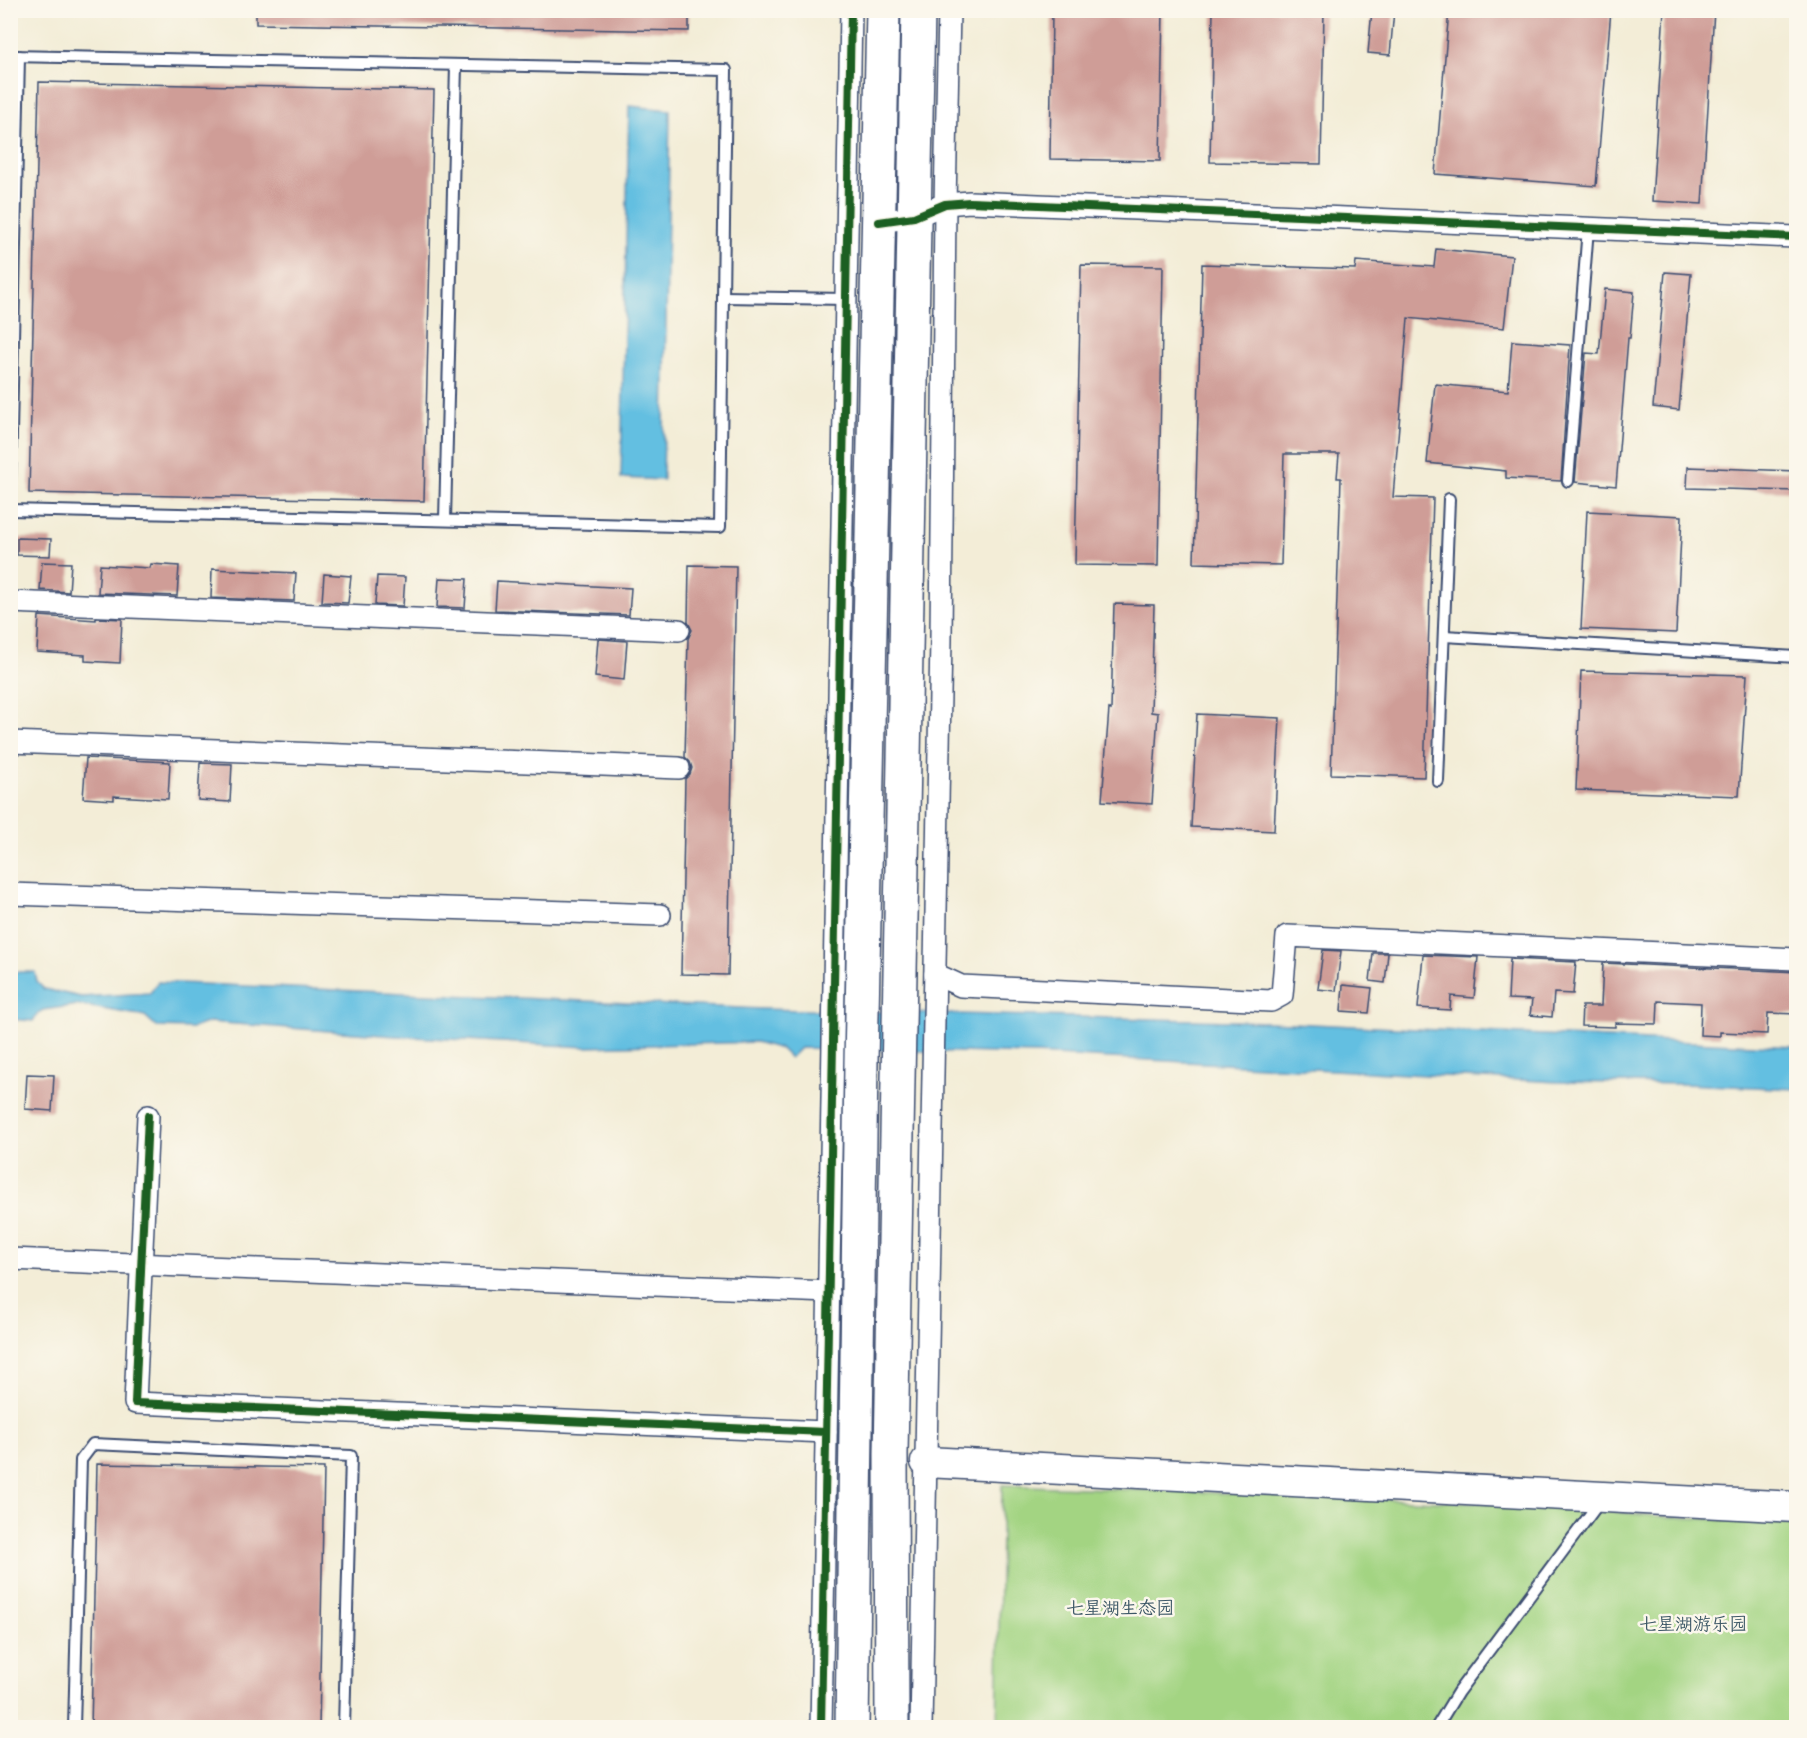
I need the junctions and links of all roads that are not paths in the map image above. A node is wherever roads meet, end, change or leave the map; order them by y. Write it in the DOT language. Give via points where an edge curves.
graph roads {
  1 [pos="851,10"];
  2 [pos="883,10"];
  3 [pos="918,10"];
  4 [pos="949,10"];
  5 [pos="15,56"];
  6 [pos="456,65"];
  7 [pos="945,204"];
  8 [pos="914,217"];
  9 [pos="879,222"];
  10 [pos="1588,228"];
  11 [pos="1797,237"];
  12 [pos="723,297"];
  13 [pos="862,299"];
  14 [pos="11,460"];
  15 [pos="10,480"];
  16 [pos="1568,481"];
  17 [pos="1449,499"];
  18 [pos="10,510"];
  19 [pos="445,520"];
  20 [pos="10,602"];
  21 [pos="679,630"];
  22 [pos="1444,636"];
  23 [pos="1797,657"];
  24 [pos="10,742"];
  25 [pos="679,768"];
  26 [pos="1438,781"];
  27 [pos="10,894"];
  28 [pos="660,915"];
  29 [pos="1797,959"];
  30 [pos="935,974"];
  31 [pos="846,1066"];
  32 [pos="148,1116"];
  33 [pos="10,1259"];
  34 [pos="141,1263"];
  35 [pos="829,1292"];
  36 [pos="826,1432"];
  37 [pos="926,1462"];
  38 [pos="1603,1497"];
  39 [pos="1797,1507"];
  40 [pos="74,1728"];
  41 [pos="344,1728"];
  42 [pos="822,1728"];
  43 [pos="852,1728"];
  44 [pos="892,1728"];
  45 [pos="921,1728"];
  46 [pos="1436,1728"];
  1 -- 13 [label="street"];
  2 -- 9 [label="highway"];
  3 -- 8 [label="highway"];
  4 -- 7 [label="street"];
  5 -- 6 [label="lane"];
  5 -- 14 [label="lane"];
  6 -- 12 [label="lane" via="726,70"];
  6 -- 19 [label="lane"];
  7 -- 8 [label="street"];
  7 -- 10 [label="street"];
  7 -- 30 [label="street"];
  8 -- 9 [label="street"];
  8 -- 44 [label="highway" via="891,1454"];
  9 -- 13 [label="highway"];
  10 -- 11 [label="street"];
  10 -- 16 [label="lane"];
  12 -- 13 [label="lane"];
  12 -- 19 [label="lane" via="720,527"];
  13 -- 31 [label="highway" via="867,744"];
  14 -- 15 [label="lane"];
  17 -- 22 [label="lane"];
  18 -- 19 [label="lane"];
  20 -- 21 [label="street"];
  22 -- 23 [label="lane"];
  22 -- 26 [label="lane"];
  24 -- 25 [label="street"];
  27 -- 28 [label="street"];
  29 -- 30 [label="street" via="1287,936 1282,995 1271,1001 961,986"];
  30 -- 37 [label="street"];
  31 -- 35 [label="street"];
  31 -- 43 [label="highway"];
  32 -- 34 [label="street"];
  33 -- 34 [label="street"];
  34 -- 35 [label="street"];
  34 -- 36 [label="street" via="135,1403"];
  35 -- 36 [label="street"];
  36 -- 42 [label="street"];
  37 -- 38 [label="street"];
  37 -- 45 [label="street"];
  38 -- 39 [label="street"];
  38 -- 46 [label="lane" via="1458,1692"];
  40 -- 41 [label="lane" via="81,1460 93,1444 351,1456"];
}
